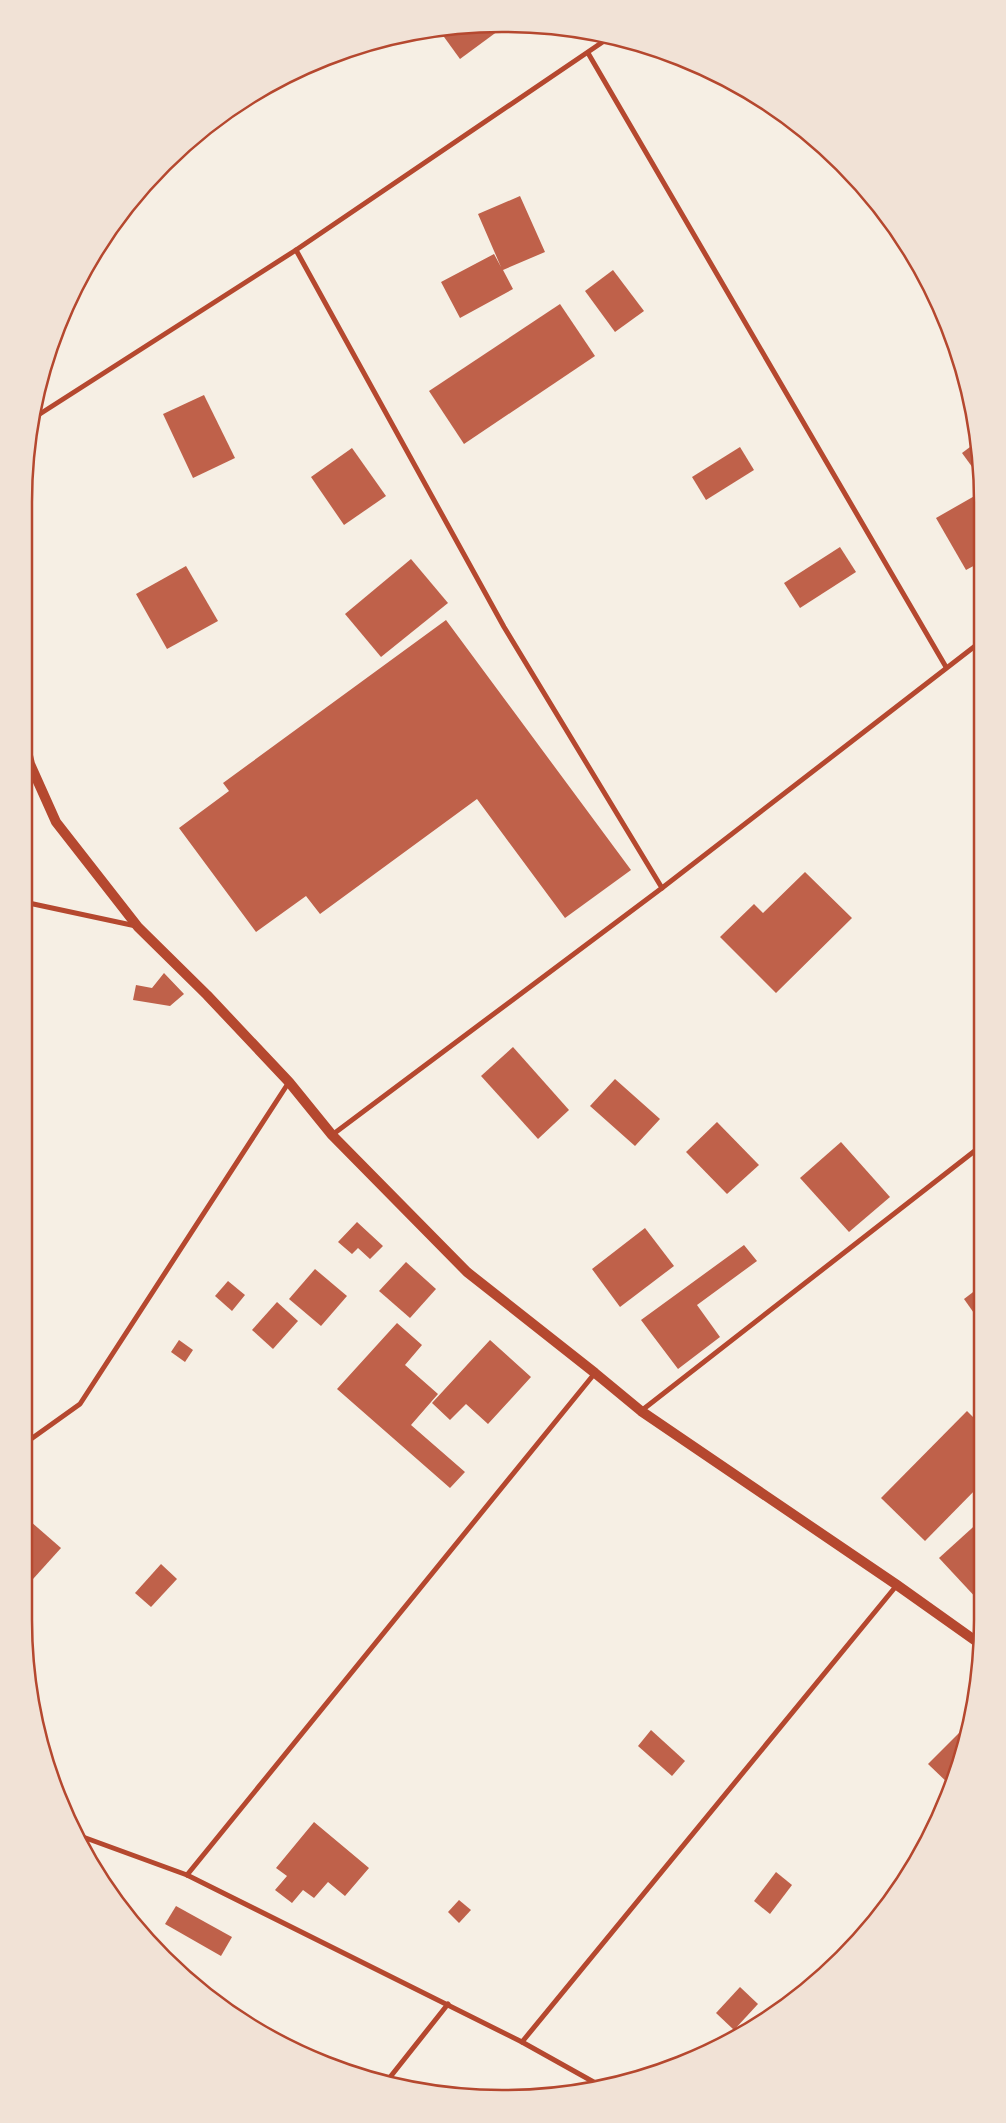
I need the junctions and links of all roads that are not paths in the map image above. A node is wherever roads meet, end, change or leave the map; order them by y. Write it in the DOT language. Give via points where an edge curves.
graph roads {
  1 [pos="601,43"];
  2 [pos="588,52"];
  3 [pos="296,250"];
  4 [pos="42,413"];
  5 [pos="974,646"];
  6 [pos="946,667"];
  7 [pos="32,768"];
  8 [pos="662,888"];
  9 [pos="32,904"];
  10 [pos="138,927"];
  11 [pos="289,1082"];
  12 [pos="332,1135"];
  13 [pos="974,1151"];
  14 [pos="595,1373"];
  15 [pos="641,1412"];
  16 [pos="32,1438"];
  17 [pos="897,1585"];
  18 [pos="973,1639"];
  19 [pos="87,1838"];
  20 [pos="187,1875"];
  21 [pos="448,2004"];
  22 [pos="522,2042"];
  23 [pos="391,2076"];
  24 [pos="593,2081"];
  1 -- 2 [label="street"];
  2 -- 3 [label="street"];
  2 -- 6 [label="street"];
  3 -- 4 [label="street"];
  3 -- 8 [label="street" via="504,627"];
  5 -- 6 [label="street"];
  6 -- 8 [label="street"];
  7 -- 10 [label="main road" via="56,822"];
  8 -- 12 [label="street"];
  9 -- 10 [label="street"];
  10 -- 11 [label="main road"];
  11 -- 12 [label="main road"];
  11 -- 16 [label="street" via="80,1404"];
  12 -- 14 [label="main road" via="467,1272"];
  13 -- 15 [label="street"];
  14 -- 15 [label="main road"];
  14 -- 20 [label="street"];
  15 -- 17 [label="main road"];
  17 -- 18 [label="main road"];
  17 -- 22 [label="street"];
  19 -- 20 [label="street"];
  20 -- 21 [label="street"];
  21 -- 22 [label="street"];
  21 -- 23 [label="street"];
  22 -- 24 [label="street"];
}
